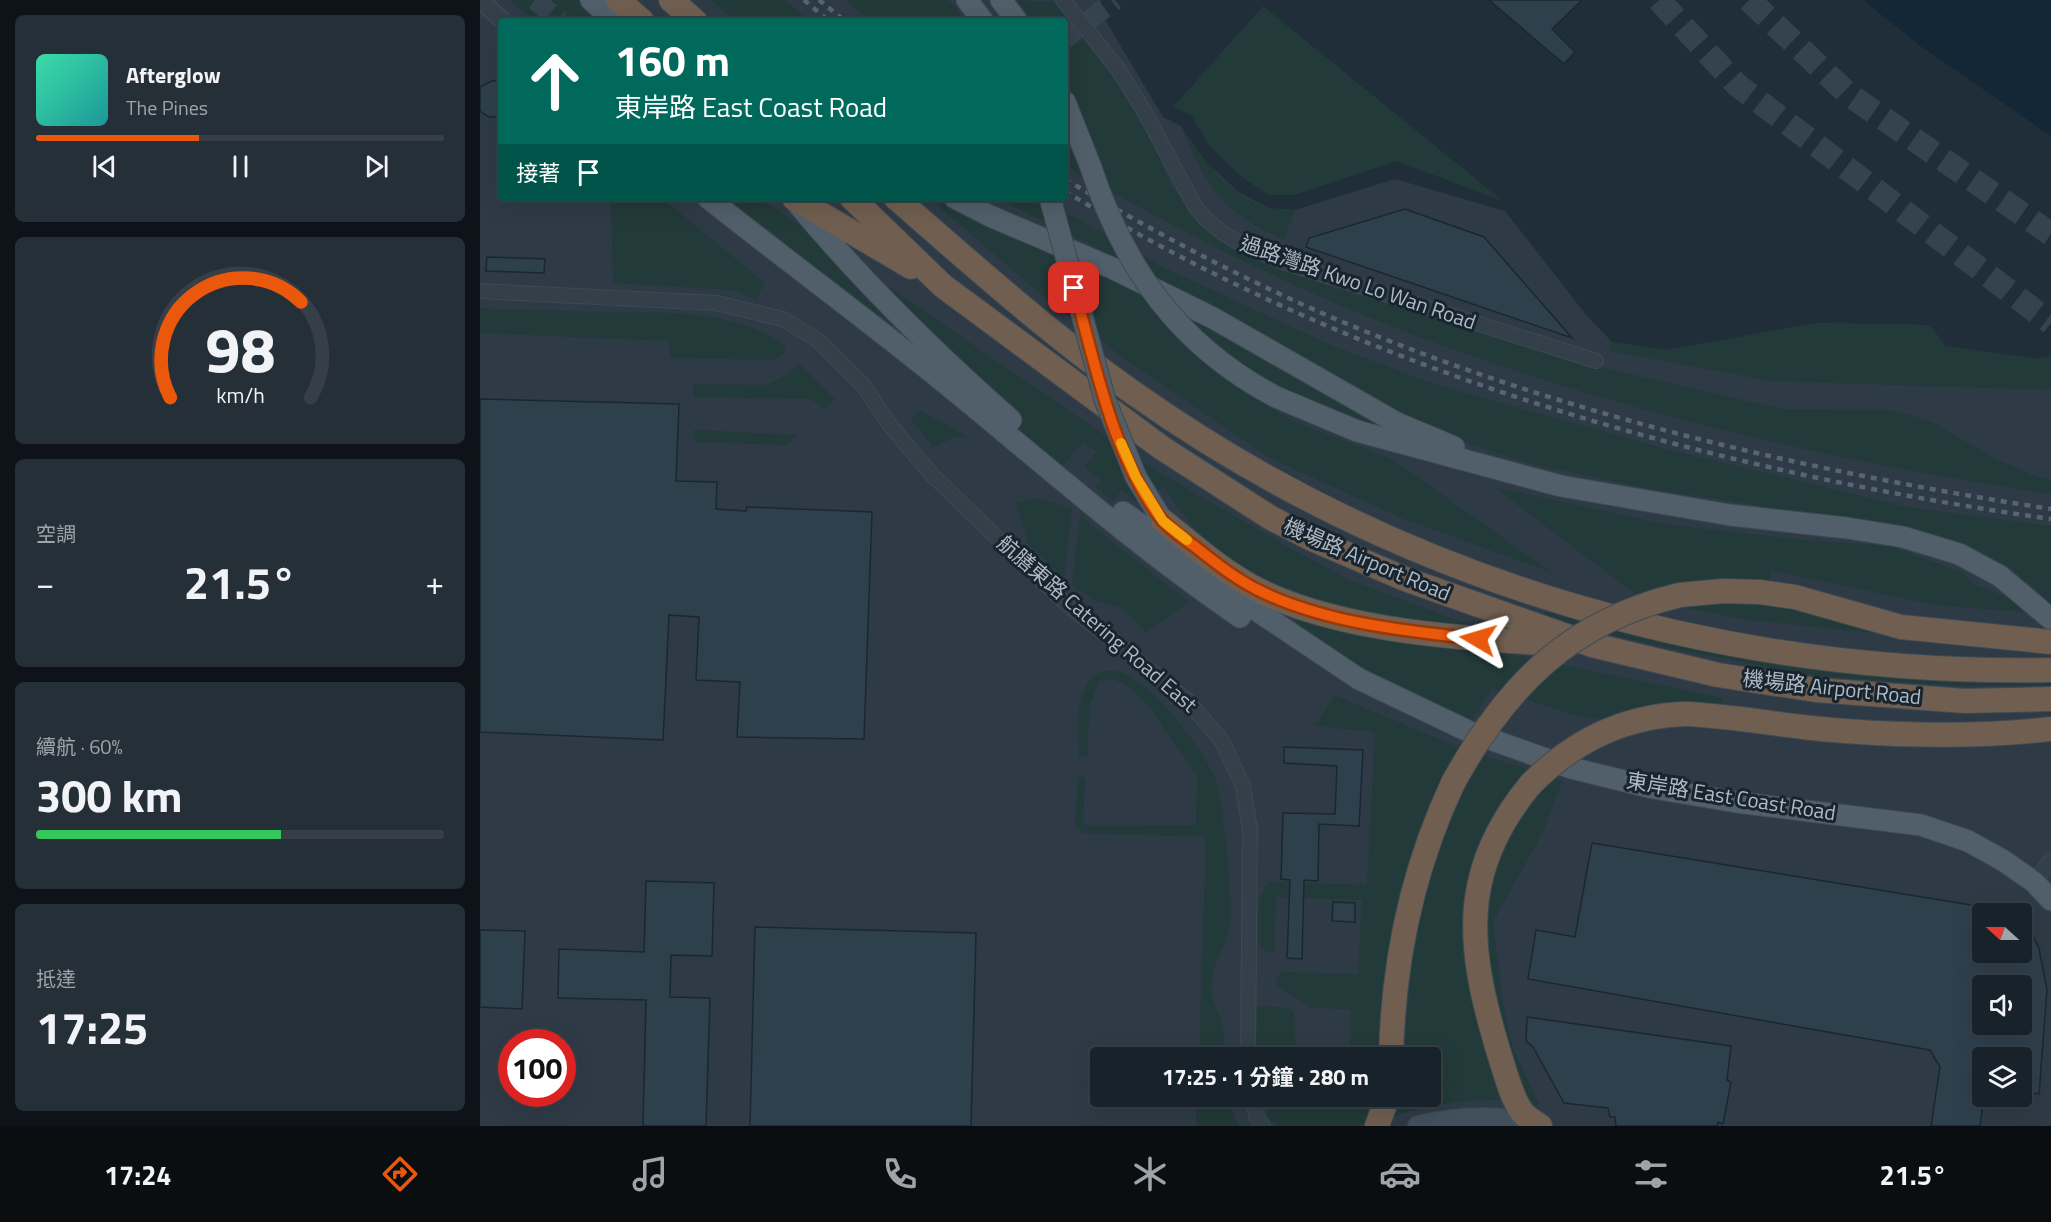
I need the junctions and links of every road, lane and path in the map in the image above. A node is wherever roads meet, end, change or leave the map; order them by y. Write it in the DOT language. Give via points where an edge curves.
graph roads {
  1 [pos="480,0"];
  2 [pos="591,0"];
  3 [pos="618,0"];
  4 [pos="671,0"];
  5 [pos="678,0"];
  6 [pos="967,0"];
  7 [pos="1001,0"];
  8 [pos="1063,0"];
  9 [pos="500,18"];
  10 [pos="612,18"];
  11 [pos="639,18"];
  12 [pos="692,18"];
  13 [pos="702,18"];
  14 [pos="981,18"];
  15 [pos="1015,18"];
  16 [pos="1068,110"];
  17 [pos="712,201"];
  18 [pos="796,201"];
  19 [pos="799,201"];
  20 [pos="855,201"];
  21 [pos="899,201"];
  22 [pos="961,201"];
  23 [pos="1051,201"];
  24 [pos="943,286"];
  25 [pos="480,291"];
  26 [pos="1596,361"];
  27 [pos="1527,478"];
  28 [pos="1163,521"];
  29 [pos="1179,548"];
  30 [pos="2051,619"];
  31 [pos="2051,642"];
  32 [pos="1592,645"];
  33 [pos="2051,670"];
  34 [pos="1359,680"];
  35 [pos="2051,699"];
  36 [pos="2051,729"];
  37 [pos="2051,860"];
  38 [pos="2034,882"];
  39 [pos="2051,900"];
  40 [pos="1248,1047"];
  41 [pos="1392,1047"];
  42 [pos="1254,1107"];
  43 [pos="1384,1107"];
  44 [pos="1263,1126"];
  45 [pos="1377,1126"];
  46 [pos="1418,1126"];
  47 [pos="1539,1126"];
  1 -- 9 [label="street"];
  2 -- 10 [label="main road"];
  3 -- 11 [label="highway"];
  4 -- 12 [label="highway"];
  5 -- 13 [label="main road"];
  6 -- 14 [label="main road"];
  7 -- 15 [label="main road"];
  8 -- 26 [label="street, 過路灣路 Kwo Lo Wan Road" via="1118,69 1196,208 1225,236 1280,261"];
  16 -- 27 [label="main road, bridge" via="1121,242 1152,292 1206,352 1236,375 1276,397 1357,431"];
  17 -- 34 [label="main road" via="906,351 1200,590 1320,668"];
  18 -- 29 [label="main road" via="892,311 1043,449 1150,531"];
  19 -- 24 [label="highway"];
  20 -- 24 [label="highway, 機場路 Airport Road"];
  21 -- 33 [label="highway, 機場路 Airport Road" via="1027,311 1135,394 1263,475 1432,557 1573,607 1705,640 1853,663"];
  22 -- 27 [label="main road" via="1213,318 1397,423"];
  23 -- 28 [label="main road, 東岸路 East Coast Road, bridge" via="1105,400 1136,477"];
  24 -- 32 [label="highway, 機場路 Airport Road" via="1162,448 1271,518 1405,579"];
  25 -- 40 [label="street, 航膳東路 Catering Road East" via="716,303 791,323 818,340 863,385 932,475 1056,593 1187,700 1222,741 1243,786 1250,829"];
  27 -- 30 [label="main road" via="1650,503 1903,537 1959,554 2000,576"];
  28 -- 29 [label="main road, 東岸路 East Coast Road"];
  28 -- 32 [label="highway" via="1242,581 1312,611 1464,638"];
  29 -- 34 [label="main road, 東岸路 East Coast Road" via="1226,590"];
  31 -- 41 [label="highway, bridge" via="1901,627 1777,594 1723,591 1658,600 1611,618 1550,657 1497,713 1453,783 1428,839 1406,916 1394,997"];
  32 -- 35 [label="highway, 機場路 Airport Road" via="1718,675 1816,690 1965,701"];
  34 -- 38 [label="main road, 東岸路 East Coast Road" via="1470,732 1571,768 1692,796 1921,825 1968,841"];
  36 -- 47 [label="highway, bridge" via="1961,735 1844,731 1685,714 1647,717 1604,731 1562,756 1530,785 1499,831 1477,895 1475,933 1488,1014 1512,1092 1524,1114"];
  37 -- 38 [label="street"];
  38 -- 39 [label="main road, 東岸路 East Coast Road"];
  42 -- 44 [label="street"];
  43 -- 45 [label="highway"];
  46 -- 47 [label="main road" via="1471,1118"];
}
